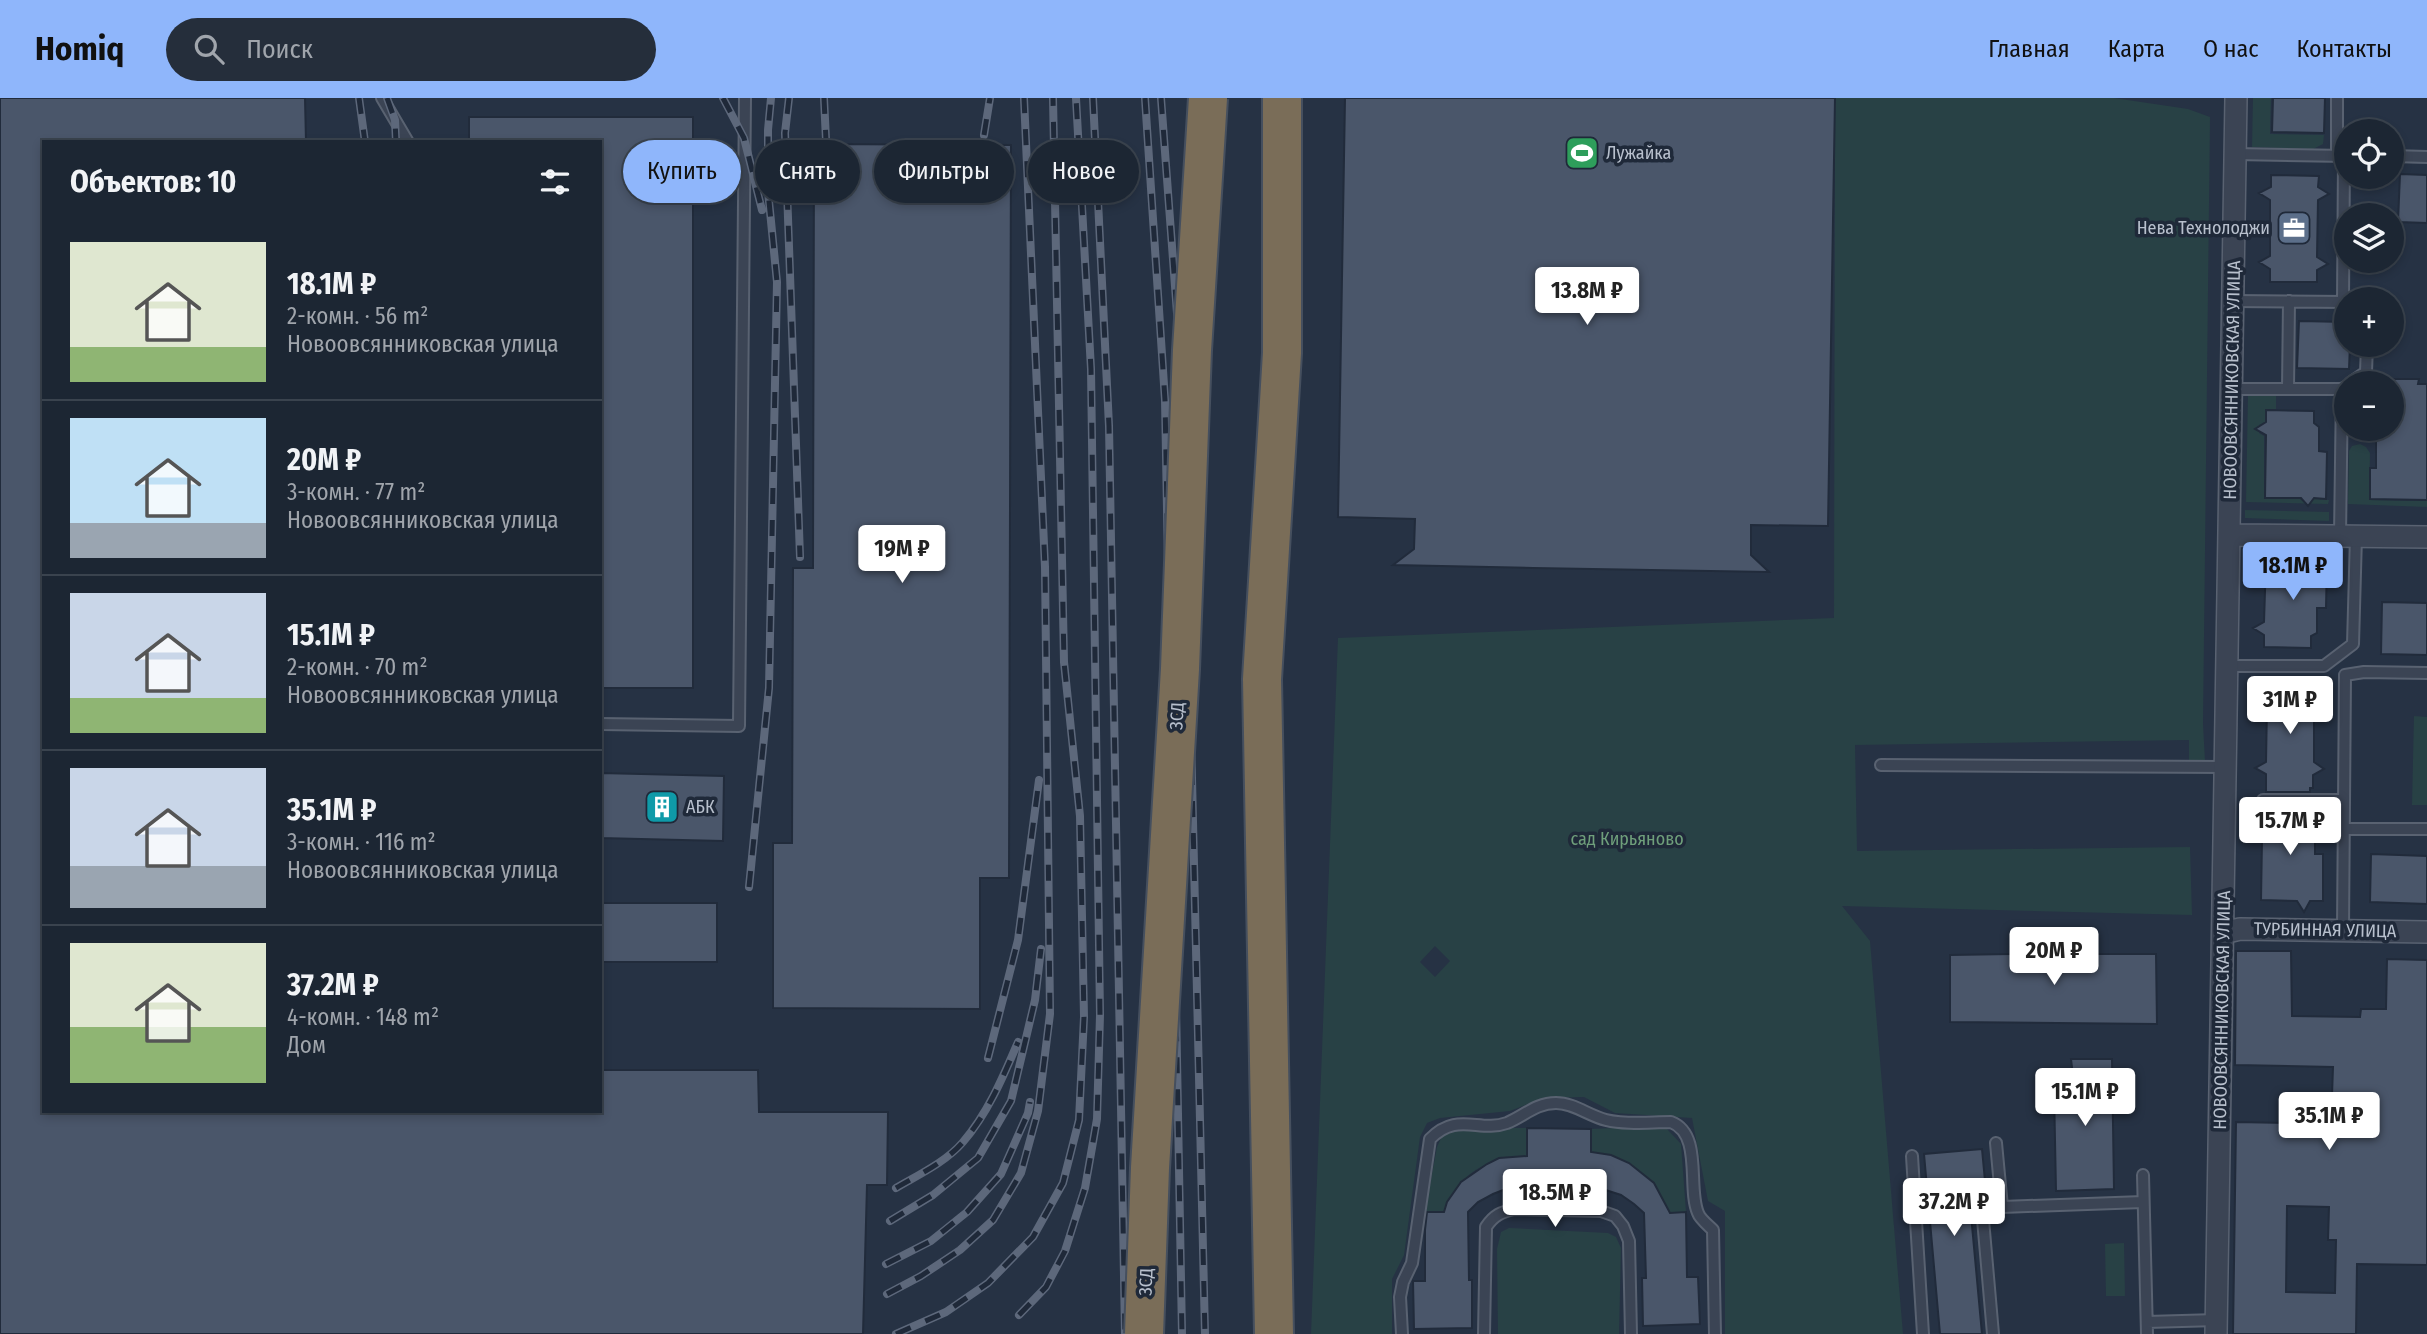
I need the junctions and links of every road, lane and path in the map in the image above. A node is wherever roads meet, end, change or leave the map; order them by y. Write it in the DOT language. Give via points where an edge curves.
graph roads {
  1 [pos="382,98"];
  2 [pos="745,98"];
  3 [pos="1208,98"];
  4 [pos="1282,98"];
  5 [pos="2227,98"];
  6 [pos="2236,98"];
  7 [pos="2337,98"];
  8 [pos="2339,119"];
  9 [pos="407,140"];
  10 [pos="2235,154"];
  11 [pos="2334,156"];
  12 [pos="2404,156"];
  13 [pos="2427,157"];
  14 [pos="2343,189"];
  15 [pos="2345,287"];
  16 [pos="2289,301"];
  17 [pos="2233,302"];
  18 [pos="2334,302"];
  19 [pos="2334,387"];
  20 [pos="2231,389"];
  21 [pos="2288,389"];
  22 [pos="2347,441"];
  23 [pos="2229,535"];
  24 [pos="2348,536"];
  25 [pos="2427,537"];
  26 [pos="2227,666"];
  27 [pos="2427,673"];
  28 [pos="602,724"];
  29 [pos="1881,765"];
  30 [pos="2226,767"];
  31 [pos="2263,800"];
  32 [pos="2344,800"];
  33 [pos="2344,829"];
  34 [pos="2427,830"];
  35 [pos="2343,930"];
  36 [pos="2427,932"];
  37 [pos="2223,933"];
  38 [pos="1996,1143"];
  39 [pos="1912,1156"];
  40 [pos="2143,1175"];
  41 [pos="2143,1202"];
  42 [pos="2002,1207"];
  43 [pos="2217,1327"];
  44 [pos="2147,1328"];
  45 [pos="1144,1334"];
  46 [pos="1275,1334"];
  47 [pos="1402,1334"];
  48 [pos="1484,1334"];
  49 [pos="1631,1334"];
  50 [pos="1715,1334"];
  51 [pos="1923,1334"];
  52 [pos="1993,1334"];
  1 -- 9 [label="lane"];
  2 -- 28 [label="lane" via="739,726"];
  3 -- 45 [label="highway, ЗСД, bridge"];
  4 -- 46 [label="highway" via="1282,353 1262,679"];
  5 -- 6 [label="lane"];
  6 -- 10 [label="street, НОВООВСЯННИКОВСКАЯ УЛИЦА"];
  7 -- 8 [label="lane"];
  10 -- 11 [label="lane"];
  10 -- 17 [label="street, НОВООВСЯННИКОВСКАЯ УЛИЦА"];
  12 -- 13 [label="lane"];
  14 -- 15 [label="lane"];
  16 -- 17 [label="lane"];
  16 -- 18 [label="lane"];
  16 -- 21 [label="lane"];
  17 -- 20 [label="street, НОВООВСЯННИКОВСКАЯ УЛИЦА"];
  19 -- 21 [label="lane"];
  20 -- 21 [label="lane"];
  20 -- 23 [label="street, НОВООВСЯННИКОВСКАЯ УЛИЦА"];
  22 -- 24 [label="lane"];
  23 -- 24 [label="street"];
  23 -- 26 [label="street, НОВООВСЯННИКОВСКАЯ УЛИЦА"];
  24 -- 25 [label="street"];
  24 -- 26 [label="lane" via="2353,644 2324,666"];
  26 -- 30 [label="street, НОВООВСЯННИКОВСКАЯ УЛИЦА"];
  27 -- 32 [label="lane" via="2345,676"];
  29 -- 30 [label="lane"];
  30 -- 37 [label="street, НОВООВСЯННИКОВСКАЯ УЛИЦА"];
  31 -- 32 [label="lane"];
  32 -- 33 [label="lane"];
  33 -- 34 [label="lane"];
  33 -- 35 [label="lane"];
  35 -- 36 [label="street, ТУРБИННАЯ УЛИЦА"];
  35 -- 37 [label="street, ТУРБИННАЯ УЛИЦА" via="2240,929"];
  37 -- 43 [label="street, НОВООВСЯННИКОВСКАЯ УЛИЦА"];
  38 -- 42 [label="lane"];
  39 -- 51 [label="lane"];
  40 -- 41 [label="lane"];
  41 -- 42 [label="lane"];
  41 -- 44 [label="lane"];
  42 -- 52 [label="lane" via="1982,1208"];
  43 -- 44 [label="lane"];
  47 -- 50 [label="lane" via="1402,1282 1412,1263 1430,1139 1453,1125 1505,1124 1535,1106 1558,1103 1611,1121 1671,1122 1685,1130 1698,1214 1713,1230"];
  48 -- 49 [label="lane" via="1486,1227 1502,1212 1515,1209 1601,1211 1615,1216 1629,1241"];
}
